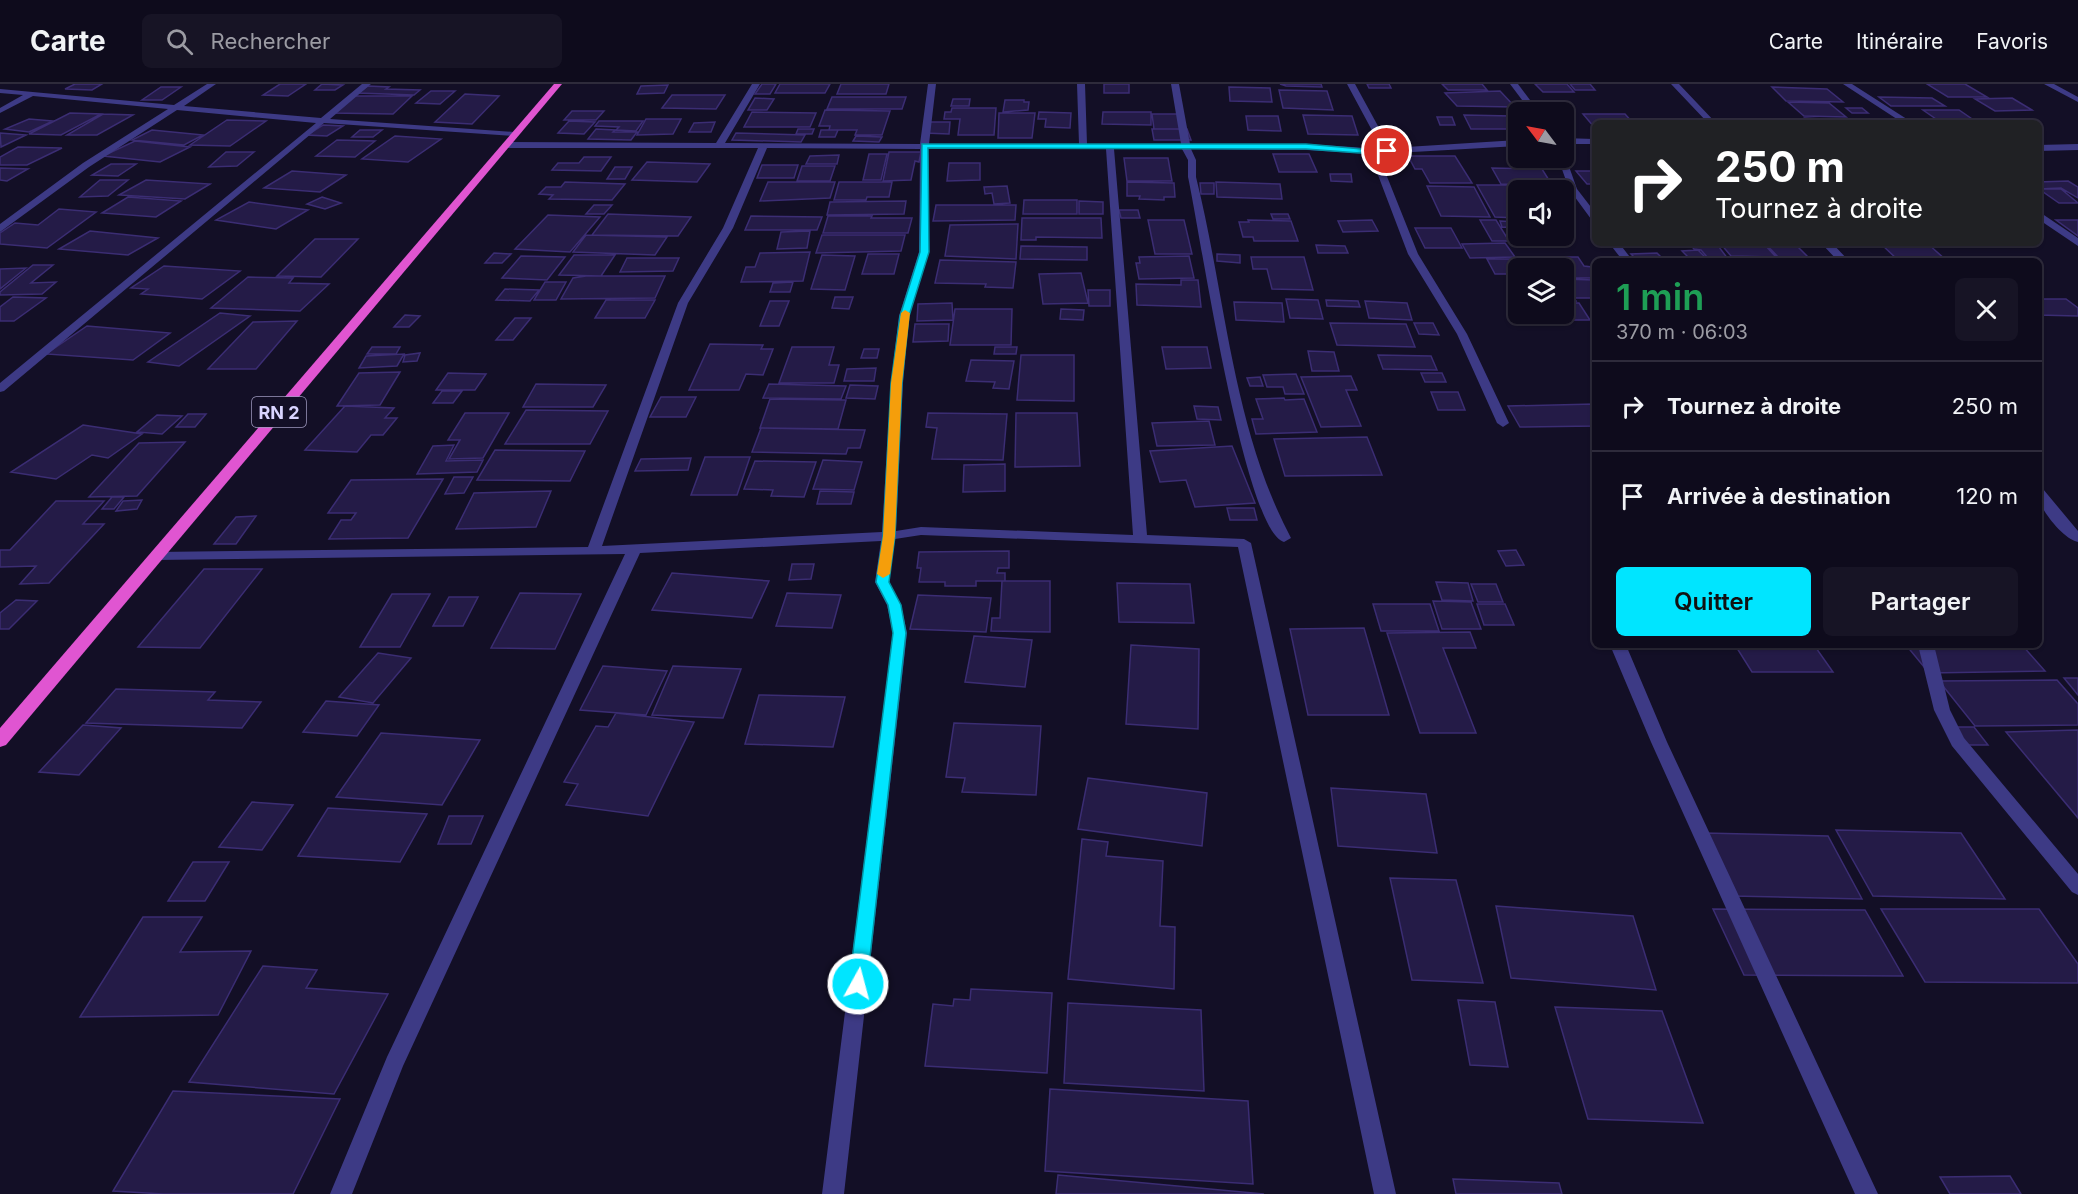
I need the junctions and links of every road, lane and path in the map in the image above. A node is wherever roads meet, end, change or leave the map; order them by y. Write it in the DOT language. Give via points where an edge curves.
graph roads {
  1 [pos="35,84"];
  2 [pos="212,84"];
  3 [pos="367,84"];
  4 [pos="558,84"];
  5 [pos="756,84"];
  6 [pos="932,84"];
  7 [pos="1081,84"];
  8 [pos="1175,84"];
  9 [pos="1351,84"];
  10 [pos="1514,84"];
  11 [pos="1675,84"];
  12 [pos="1847,84"];
  13 [pos="2048,84"];
  14 [pos="0,92"];
  15 [pos="19,93"];
  16 [pos="32,94"];
  17 [pos="2078,100"];
  18 [pos="1528,102"];
  19 [pos="178,107"];
  20 [pos="0,111"];
  21 [pos="1709,120"];
  22 [pos="1904,120"];
  23 [pos="324,121"];
  24 [pos="510,139"];
  25 [pos="1574,141"];
  26 [pos="1592,142"];
  27 [pos="1508,144"];
  28 [pos="924,146"];
  29 [pos="1083,146"];
  30 [pos="1110,146"];
  31 [pos="718,147"];
  32 [pos="763,147"];
  33 [pos="2078,147"];
  34 [pos="1186,148"];
  35 [pos="2042,148"];
  36 [pos="1387,151"];
  37 [pos="1373,152"];
  38 [pos="1566,168"];
  39 [pos="1592,214"];
  40 [pos="2042,217"];
  41 [pos="0,229"];
  42 [pos="2078,243"];
  43 [pos="1616,246"];
  44 [pos="1829,246"];
  45 [pos="1626,258"];
  46 [pos="1841,258"];
  47 [pos="0,389"];
  48 [pos="1503,423"];
  49 [pos="2042,497"];
  50 [pos="889,536"];
  51 [pos="1140,538"];
  52 [pos="1284,538"];
  53 [pos="2078,538"];
  54 [pos="635,548"];
  55 [pos="593,551"];
  56 [pos="156,556"];
  57 [pos="1619,648"];
  58 [pos="1927,648"];
  59 [pos="0,740"];
  60 [pos="2078,887"];
  61 [pos="341,1194"];
  62 [pos="833,1194"];
  63 [pos="1385,1194"];
  64 [pos="1867,1194"];
  1 -- 15 [label="street"];
  2 -- 19 [label="street"];
  3 -- 23 [label="street"];
  4 -- 24 [label="highway, RN 2"];
  5 -- 31 [label="street"];
  6 -- 28 [label="street"];
  7 -- 29 [label="street"];
  8 -- 34 [label="street"];
  9 -- 36 [label="street"];
  10 -- 18 [label="street"];
  11 -- 21 [label="street"];
  12 -- 22 [label="street"];
  13 -- 17 [label="street"];
  14 -- 15 [label="street"];
  15 -- 16 [label="street"];
  16 -- 19 [label="street"];
  16 -- 20 [label="street"];
  19 -- 23 [label="street"];
  19 -- 41 [label="street" via="87,165"];
  23 -- 24 [label="street"];
  23 -- 47 [label="street"];
  24 -- 31 [label="street"];
  24 -- 56 [label="highway, RN 2"];
  25 -- 26 [label="street"];
  27 -- 36 [label="street"];
  28 -- 29 [label="street"];
  28 -- 32 [label="street"];
  28 -- 50 [label="street" via="924,252 904,316"];
  29 -- 30 [label="street"];
  30 -- 34 [label="street"];
  30 -- 51 [label="street"];
  31 -- 32 [label="street"];
  32 -- 55 [label="street" via="728,228 683,303"];
  33 -- 35 [label="street"];
  34 -- 37 [label="street" via="1306,147"];
  34 -- 52 [label="street" via="1192,160 1226,358 1247,442 1266,504"];
  36 -- 37 [label="street"];
  37 -- 48 [label="street" via="1413,254 1462,334"];
  38 -- 39 [label="street" via="1573,189"];
  40 -- 42 [label="street"];
  43 -- 45 [label="street"];
  44 -- 46 [label="street"];
  49 -- 53 [label="street"];
  50 -- 51 [label="street" via="921,531"];
  50 -- 54 [label="street"];
  50 -- 62 [label="street" via="882,582 894,605 900,633"];
  51 -- 63 [label="street" via="1244,543"];
  54 -- 55 [label="street"];
  54 -- 61 [label="street" via="394,1064"];
  55 -- 56 [label="street"];
  56 -- 59 [label="highway, RN 2"];
  57 -- 64 [label="street"];
  58 -- 60 [label="street" via="1942,710 1958,742"];
}
